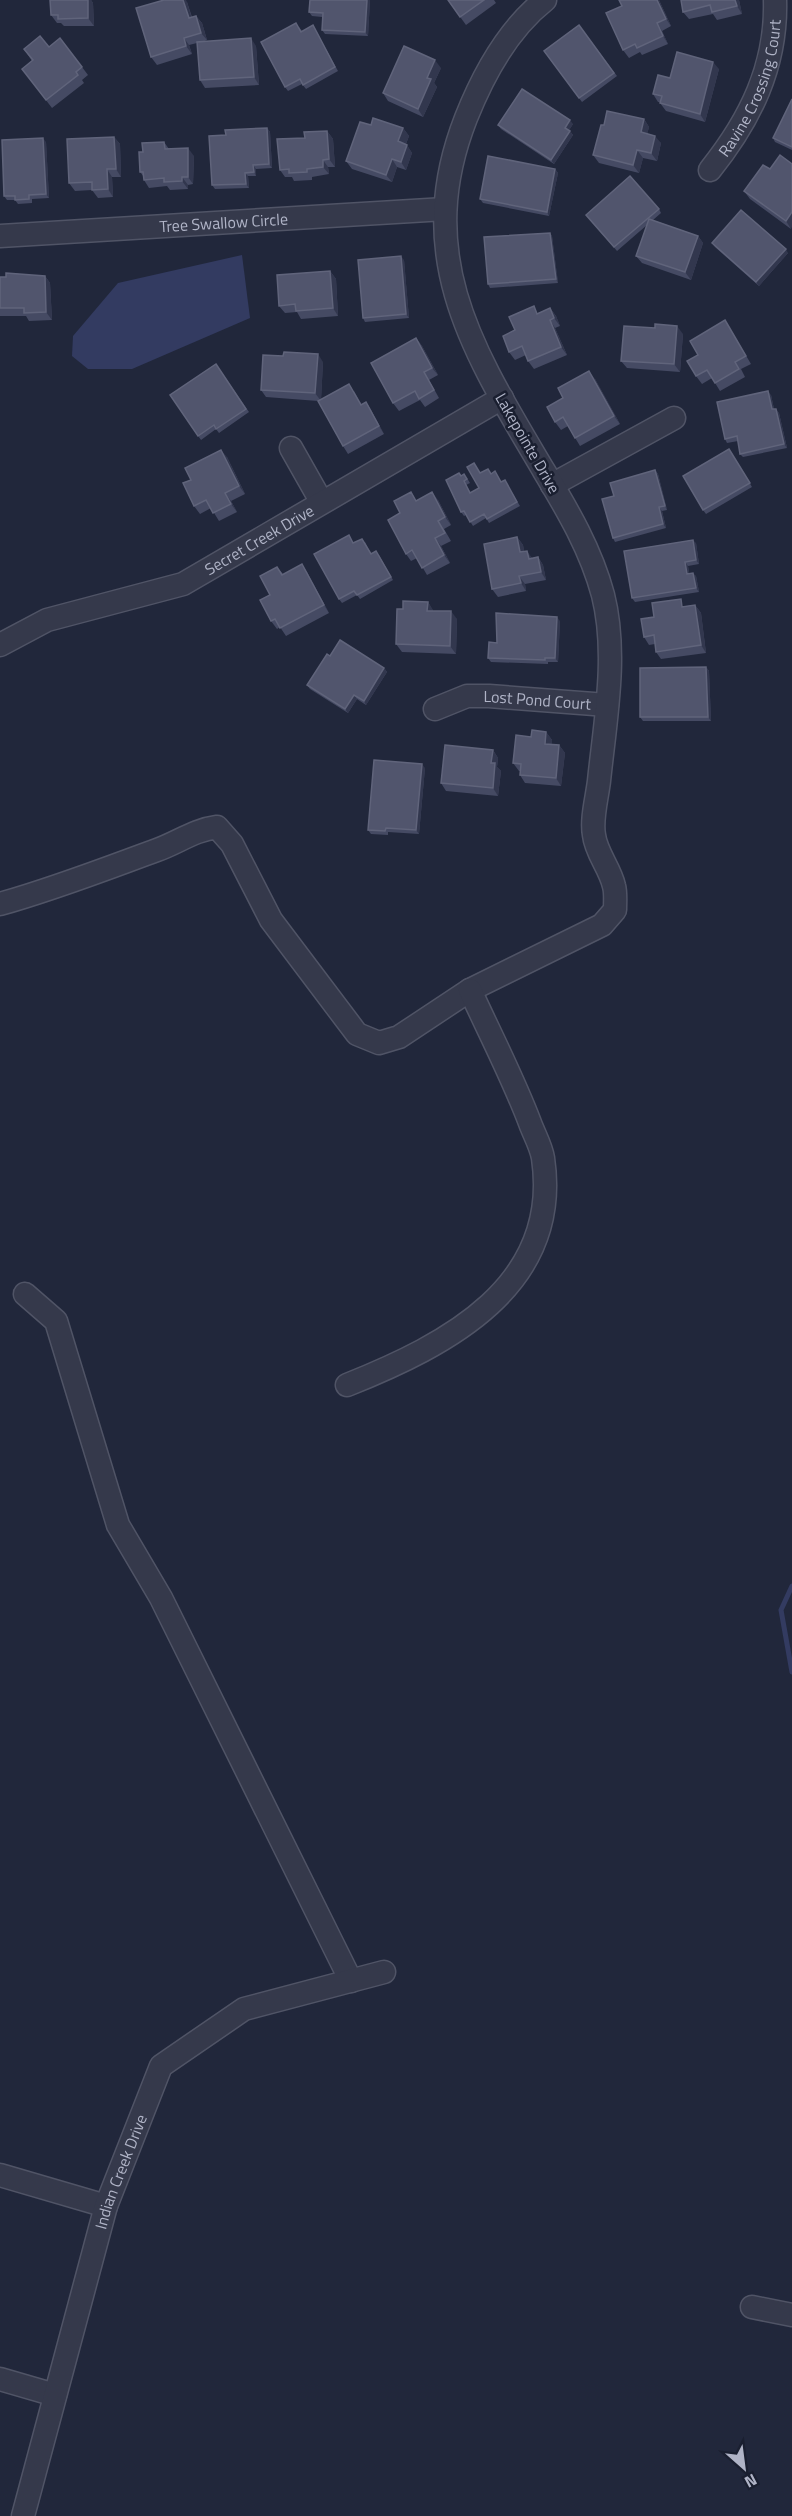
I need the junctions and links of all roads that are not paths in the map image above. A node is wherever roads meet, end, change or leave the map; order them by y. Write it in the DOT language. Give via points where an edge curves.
graph roads {
  1 [pos="545,0"];
  2 [pos="775,0"];
  3 [pos="710,170"];
  4 [pos="446,209"];
  5 [pos="0,236"];
  6 [pos="502,398"];
  7 [pos="674,418"];
  8 [pos="291,448"];
  9 [pos="552,485"];
  10 [pos="321,501"];
  11 [pos="0,645"];
  12 [pos="607,705"];
  13 [pos="435,709"];
  14 [pos="0,904"];
  15 [pos="470,990"];
  16 [pos="25,1294"];
  17 [pos="347,1385"];
  18 [pos="384,1972"];
  19 [pos="351,1980"];
  20 [pos="0,2175"];
  21 [pos="106,2206"];
  22 [pos="752,2307"];
  23 [pos="792,2315"];
  24 [pos="0,2379"];
  25 [pos="55,2395"];
  26 [pos="23,2516"];
  1 -- 4 [label="street, Lakepointe Drive" via="510,38 473,100 458,138"];
  2 -- 3 [label="street, Ravine Crossing Court" via="773,46 760,90 728,147"];
  4 -- 5 [label="street, Tree Swallow Circle"];
  4 -- 6 [label="street, Lakepointe Drive" via="454,294 472,344"];
  6 -- 9 [label="street, Lakepointe Drive"];
  6 -- 10 [label="street, Secret Creek Drive"];
  7 -- 9 [label="street"];
  8 -- 10 [label="street"];
  9 -- 12 [label="street, Lakepointe Drive" via="584,542 604,599 608,631"];
  10 -- 11 [label="street, Secret Creek Drive" via="183,584 47,620"];
  12 -- 13 [label="street, Lost Pond Court" via="467,696"];
  12 -- 15 [label="street, Lakepointe Drive" via="594,835 614,886 615,910 602,925"];
  14 -- 15 [label="street" via="48,891 176,843 198,830 217,827 232,844 271,920 357,1034 379,1043 399,1037"];
  15 -- 17 [label="street" via="543,1157 540,1226 527,1261 484,1311 406,1361"];
  16 -- 19 [label="street" via="56,1321 118,1525 161,1598"];
  18 -- 19 [label="street, Indian Creek Drive"];
  19 -- 21 [label="street, Indian Creek Drive" via="244,2009 160,2066"];
  20 -- 21 [label="street"];
  21 -- 25 [label="street, Indian Creek Drive"];
  22 -- 23 [label="street"];
  24 -- 25 [label="street"];
  25 -- 26 [label="street, Indian Creek Drive"];
}
